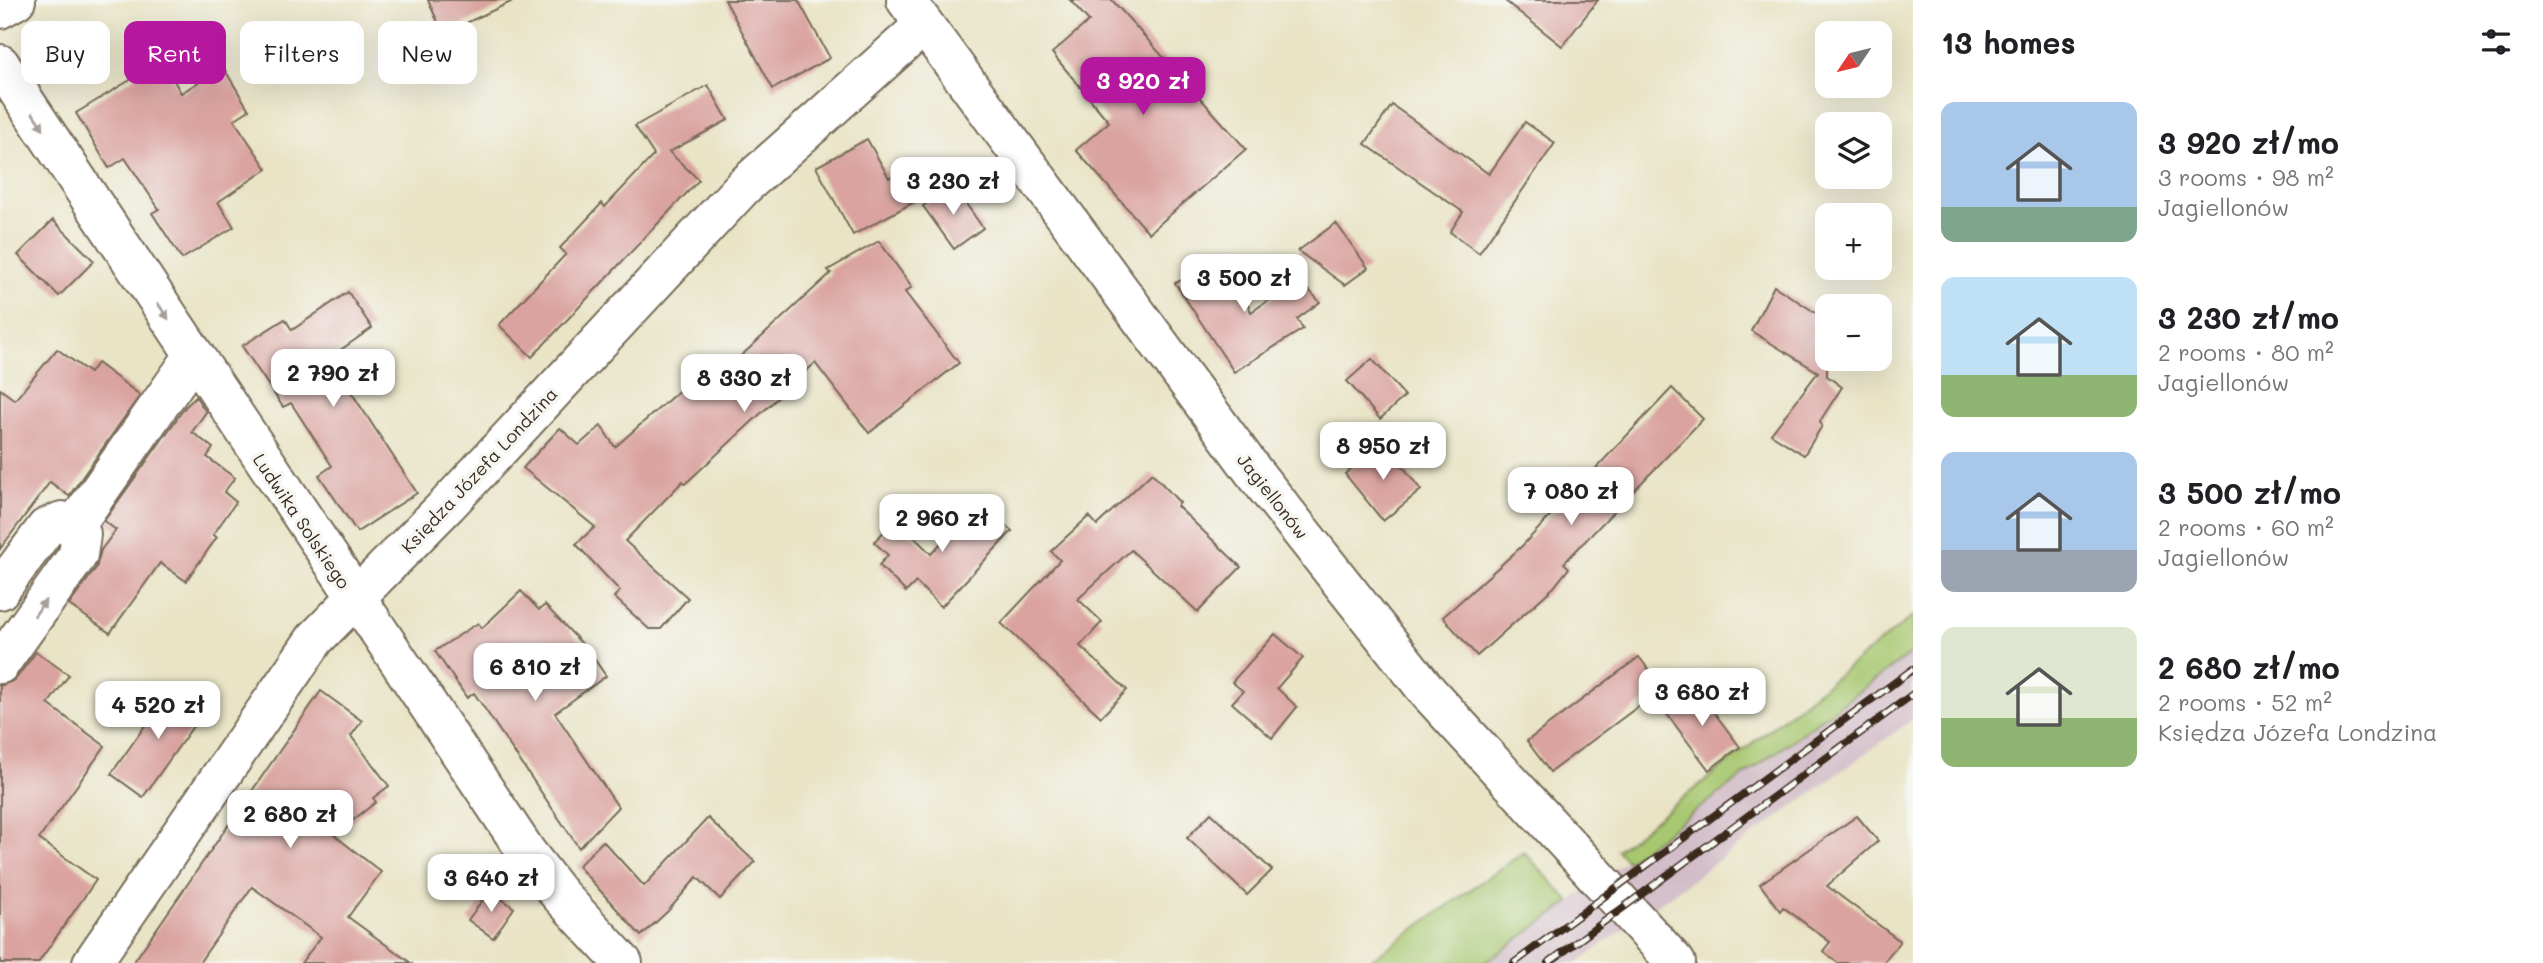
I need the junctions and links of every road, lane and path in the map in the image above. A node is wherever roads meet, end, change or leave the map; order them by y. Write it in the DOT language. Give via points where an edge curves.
graph roads {
  1 [pos="16,0"];
  2 [pos="0,9"];
  3 [pos="915,13"];
  4 [pos="0,64"];
  5 [pos="194,357"];
  6 [pos="76,524"];
  7 [pos="0,590"];
  8 [pos="354,599"];
  9 [pos="0,664"];
  10 [pos="92,963"];
  11 [pos="623,963"];
  12 [pos="1676,963"];
  1 -- 2 [label="street"];
  3 -- 8 [label="street, Księdza Józefa Londzina" via="743,187"];
  3 -- 12 [label="street, Jagiellonów" via="1253,471 1428,692"];
  4 -- 5 [label="street, Ludwika Solskiego, one-way"];
  5 -- 6 [label="street"];
  5 -- 8 [label="street, Ludwika Solskiego"];
  6 -- 7 [label="street" via="62,521 46,528"];
  9 -- 6 [label="street, one-way" via="78,555"];
  8 -- 10 [label="street, Księdza Józefa Londzina" via="315,639"];
  8 -- 11 [label="street, Ludwika Solskiego" via="527,853"];
}
